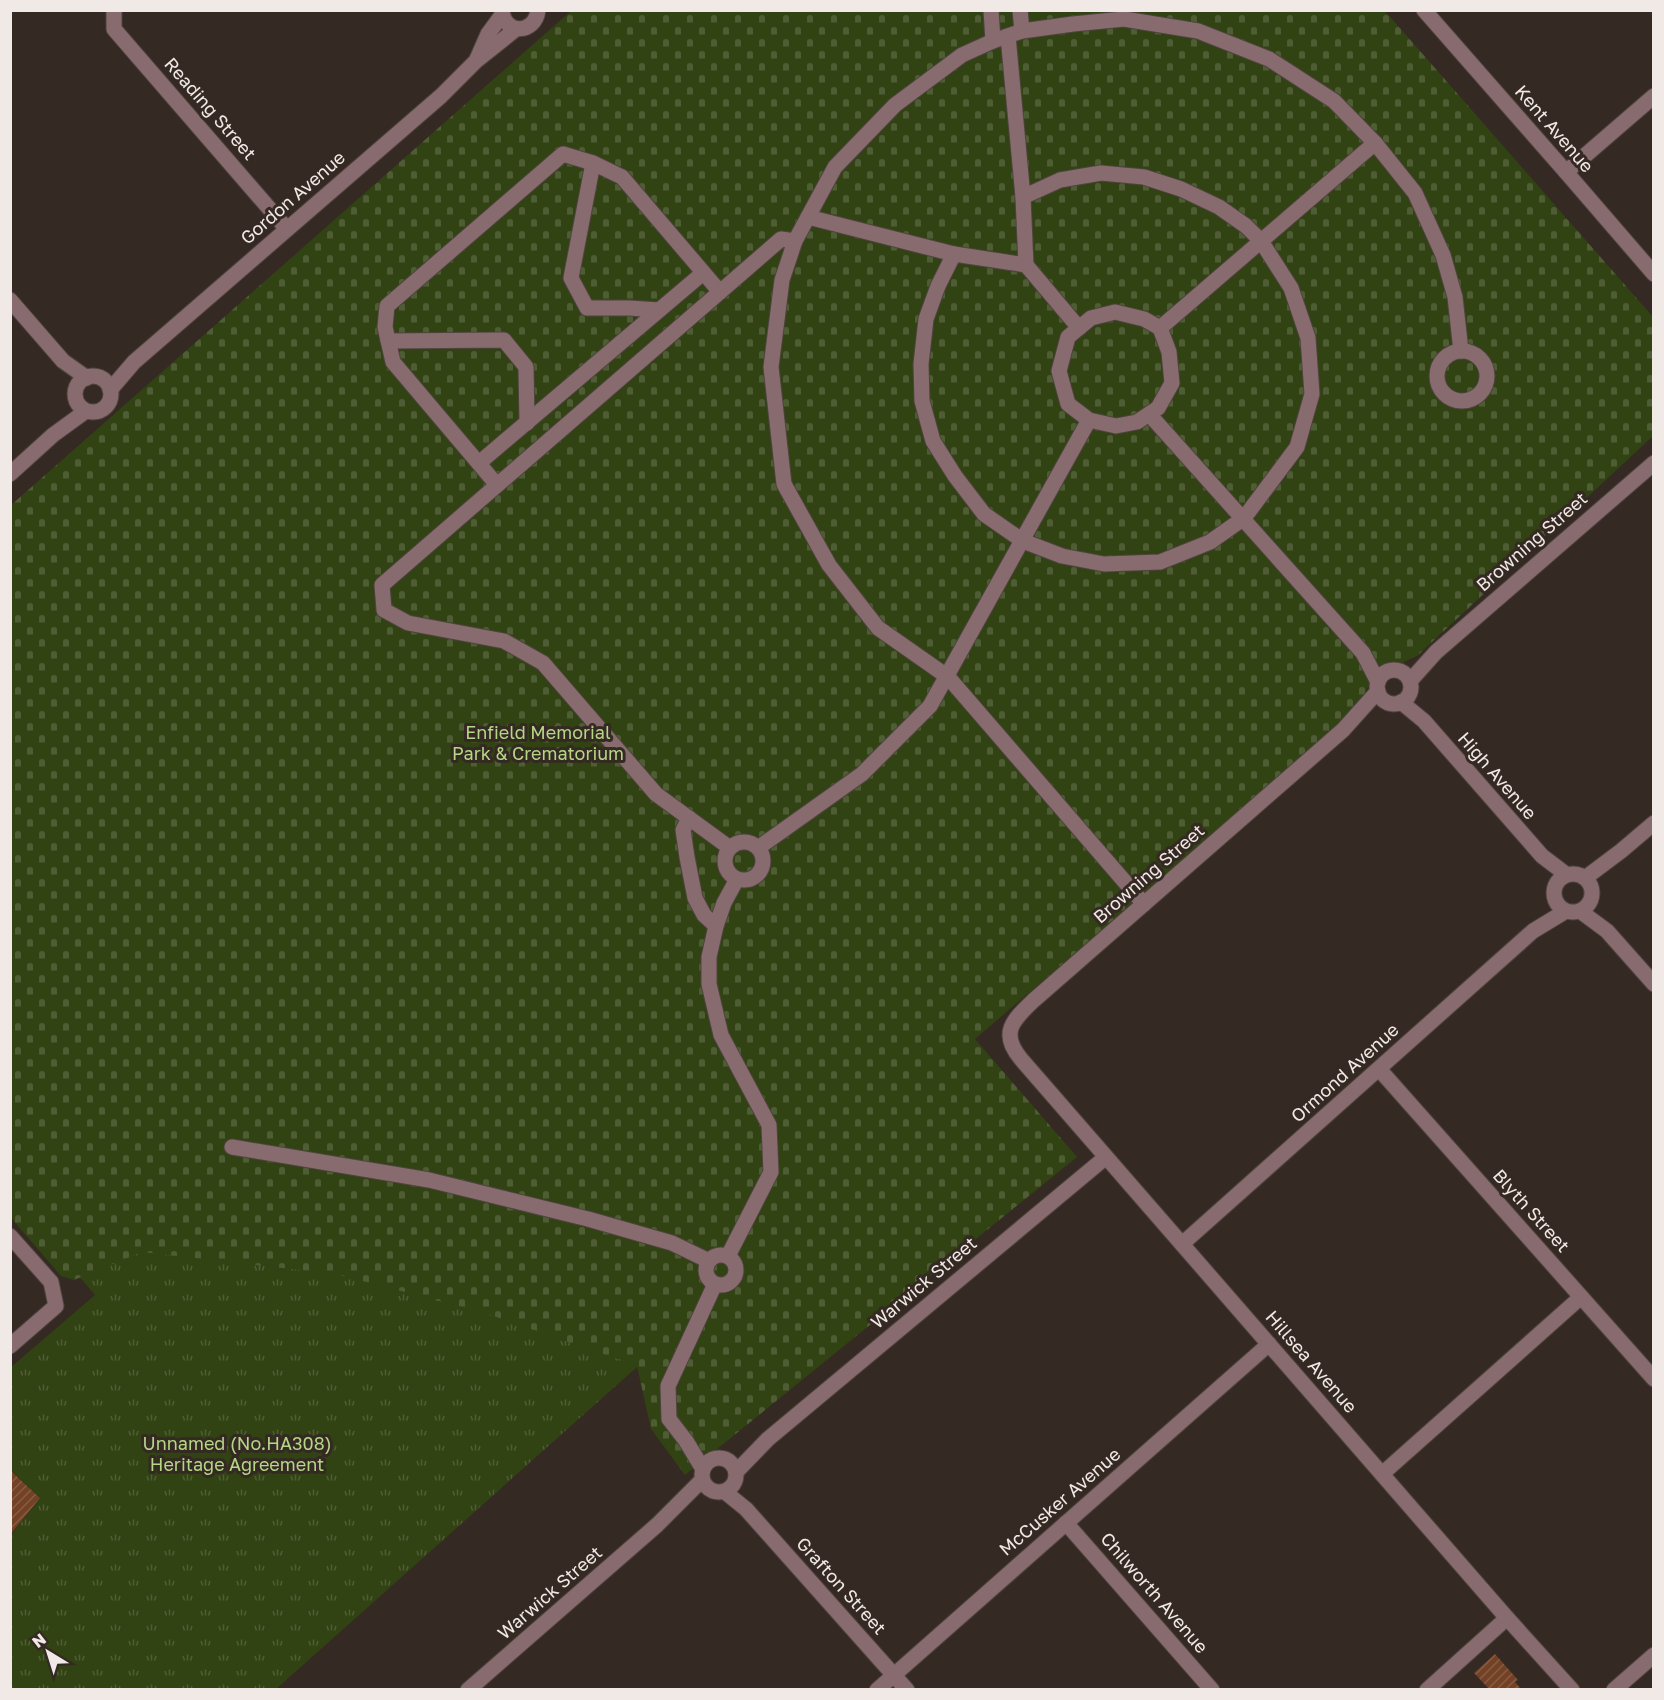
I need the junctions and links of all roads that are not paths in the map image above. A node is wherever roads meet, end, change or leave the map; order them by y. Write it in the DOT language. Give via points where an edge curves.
graph roads {
  1 [pos="114,10"];
  2 [pos="538,10"];
  3 [pos="991,10"];
  4 [pos="1020,10"];
  5 [pos="1424,10"];
  6 [pos="502,13"];
  7 [pos="516,29"];
  8 [pos="1015,34"];
  9 [pos="993,41"];
  10 [pos="476,61"];
  11 [pos="1653,96"];
  12 [pos="1375,143"];
  13 [pos="593,163"];
  14 [pos="1566,172"];
  15 [pos="1023,197"];
  16 [pos="808,217"];
  17 [pos="287,229"];
  18 [pos="795,241"];
  19 [pos="1261,241"];
  20 [pos="954,254"];
  21 [pos="1026,265"];
  22 [pos="704,273"];
  23 [pos="1653,274"];
  24 [pos="720,292"];
  25 [pos="10,300"];
  26 [pos="660,310"];
  27 [pos="1079,328"];
  28 [pos="1160,328"];
  29 [pos="388,341"];
  30 [pos="1461,351"];
  31 [pos="107,385"];
  32 [pos="81,394"];
  33 [pos="1149,414"];
  34 [pos="1089,420"];
  35 [pos="527,423"];
  36 [pos="1653,463"];
  37 [pos="479,464"];
  38 [pos="10,474"];
  39 [pos="497,485"];
  40 [pos="1244,518"];
  41 [pos="1023,541"];
  42 [pos="948,677"];
  43 [pos="1395,687"];
  44 [pos="689,818"];
  45 [pos="1653,823"];
  46 [pos="730,848"];
  47 [pos="758,848"];
  48 [pos="1542,856"];
  49 [pos="737,879"];
  50 [pos="1575,896"];
  51 [pos="1144,904"];
  52 [pos="716,926"];
  53 [pos="1653,984"];
  54 [pos="1021,1059"];
  55 [pos="1379,1069"];
  56 [pos="232,1148"];
  57 [pos="1106,1156"];
  58 [pos="10,1236"];
  59 [pos="1182,1244"];
  60 [pos="728,1256"];
  61 [pos="709,1261"];
  62 [pos="715,1284"];
  63 [pos="1581,1297"];
  64 [pos="1269,1344"];
  65 [pos="10,1346"];
  66 [pos="1653,1379"];
  67 [pos="706,1474"];
  68 [pos="1382,1474"];
  69 [pos="732,1477"];
  70 [pos="1066,1523"];
  71 [pos="1507,1618"];
  72 [pos="1653,1655"];
  73 [pos="894,1674"];
  74 [pos="468,1689"];
  75 [pos="877,1689"];
  76 [pos="907,1689"];
  77 [pos="1212,1689"];
  78 [pos="1427,1689"];
  79 [pos="1572,1689"];
  80 [pos="1614,1689"];
  1 -- 17 [label="street, Reading Street" via="114,29"];
  2 -- 7 [label="street, Gordon Avenue" via="531,25"];
  3 -- 9 [label="street"];
  4 -- 8 [label="street"];
  5 -- 14 [label="street, Kent Avenue"];
  6 -- 7 [label="street" via="507,24"];
  6 -- 10 [label="street, Gordon Avenue"];
  7 -- 10 [label="street, Gordon Avenue"];
  8 -- 9 [label="street"];
  8 -- 12 [label="street" via="1124,19 1198,31 1269,59 1334,101"];
  8 -- 15 [label="street"];
  9 -- 16 [label="street" via="962,56 895,105 835,166"];
  10 -- 17 [label="street, Gordon Avenue"];
  11 -- 14 [label="street"];
  12 -- 19 [label="street"];
  12 -- 30 [label="street" via="1415,193 1443,255 1455,297"];
  13 -- 22 [label="street" via="622,177"];
  13 -- 26 [label="street" via="571,278 586,308"];
  13 -- 29 [label="street" via="563,154 387,306"];
  14 -- 23 [label="street, Kent Avenue"];
  15 -- 19 [label="street" via="1060,180 1101,172 1144,177 1219,207"];
  15 -- 21 [label="street"];
  16 -- 18 [label="street"];
  16 -- 20 [label="street"];
  17 -- 31 [label="street, Gordon Avenue"];
  18 -- 24 [label="street" via="782,238"];
  18 -- 42 [label="street" via="782,280 771,367 784,484 829,565 878,628"];
  19 -- 28 [label="street"];
  19 -- 40 [label="street" via="1291,288 1308,338 1312,394 1297,447"];
  20 -- 21 [label="street"];
  20 -- 41 [label="street" via="926,320 922,401 933,441 955,476 984,514"];
  21 -- 27 [label="street"];
  22 -- 24 [label="street"];
  22 -- 26 [label="street"];
  24 -- 39 [label="street"];
  25 -- 32 [label="street" via="63,361"];
  26 -- 35 [label="street"];
  27 -- 28 [label="street" via="1091,318 1115,312 1144,319"];
  27 -- 34 [label="street" via="1068,337 1059,371 1068,404"];
  28 -- 33 [label="street" via="1169,352 1172,383 1158,408"];
  29 -- 35 [label="street" via="504,340 526,367"];
  29 -- 37 [label="street" via="393,362"];
  31 -- 32 [label="street" via="95,376"];
  31 -- 32 [label="street" via="109,402 105,408 93,412"];
  32 -- 38 [label="street" via="53,435"];
  33 -- 34 [label="street" via="1137,422 1116,426"];
  33 -- 40 [label="street, High Avenue"];
  34 -- 41 [label="street"];
  35 -- 37 [label="street"];
  36 -- 43 [label="street, Browning Street"];
  37 -- 39 [label="street"];
  39 -- 44 [label="street" via="382,585 384,610 408,623 504,641 543,663 656,794"];
  40 -- 41 [label="street" via="1210,542 1160,562 1104,564 1062,556"];
  40 -- 43 [label="street, High Avenue"];
  41 -- 42 [label="street"];
  42 -- 47 [label="street" via="930,706 862,774"];
  42 -- 51 [label="street"];
  43 -- 48 [label="street, High Avenue"];
  43 -- 51 [label="street, Browning Street"];
  44 -- 46 [label="street"];
  44 -- 52 [label="street" via="683,830 695,898"];
  45 -- 50 [label="street, Ormond Avenue"];
  46 -- 47 [label="street" via="746,842"];
  46 -- 49 [label="street" via="725,865"];
  47 -- 49 [label="street" via="763,859 760,872 749,879"];
  48 -- 50 [label="street, High Avenue"];
  48 -- 50 [label="street, High Avenue" via="1567,875 1560,879"];
  49 -- 52 [label="street"];
  50 -- 53 [label="street, High Avenue"];
  50 -- 55 [label="street, Ormond Avenue"];
  51 -- 54 [label="street, Browning Street" via="1016,1018 1009,1032 1012,1049"];
  52 -- 60 [label="street" via="709,957 709,984 721,1035 770,1125 771,1172"];
  54 -- 57 [label="street, Hillsea Avenue"];
  55 -- 59 [label="street, Ormond Avenue"];
  55 -- 63 [label="street, Blyth Street"];
  56 -- 61 [label="street" via="429,1180 672,1243"];
  57 -- 59 [label="street, Hillsea Avenue"];
  57 -- 69 [label="street, Warwick Street" via="768,1439"];
  58 -- 65 [label="street" via="51,1282 56,1306"];
  59 -- 64 [label="street, Hillsea Avenue"];
  60 -- 61 [label="street" via="718,1255"];
  60 -- 62 [label="street" via="736,1264 735,1276 727,1284"];
  61 -- 62 [label="street" via="708,1278"];
  62 -- 67 [label="street" via="668,1386 669,1419"];
  63 -- 66 [label="street, Blyth Street"];
  63 -- 68 [label="street"];
  64 -- 68 [label="street, Hillsea Avenue"];
  64 -- 70 [label="street, McCusker Avenue"];
  67 -- 69 [label="street" via="719,1493"];
  67 -- 69 [label="street" via="724,1458"];
  67 -- 74 [label="street, Warwick Street" via="657,1525"];
  68 -- 71 [label="street, Hillsea Avenue"];
  69 -- 73 [label="street, Grafton Street" via="746,1509"];
  70 -- 73 [label="street, McCusker Avenue"];
  70 -- 77 [label="street, Chilworth Avenue"];
  71 -- 78 [label="street"];
  71 -- 79 [label="street, Hillsea Avenue"];
  72 -- 80 [label="street"];
  73 -- 75 [label="street, McCusker Avenue"];
  73 -- 76 [label="street, Grafton Street"];
}
